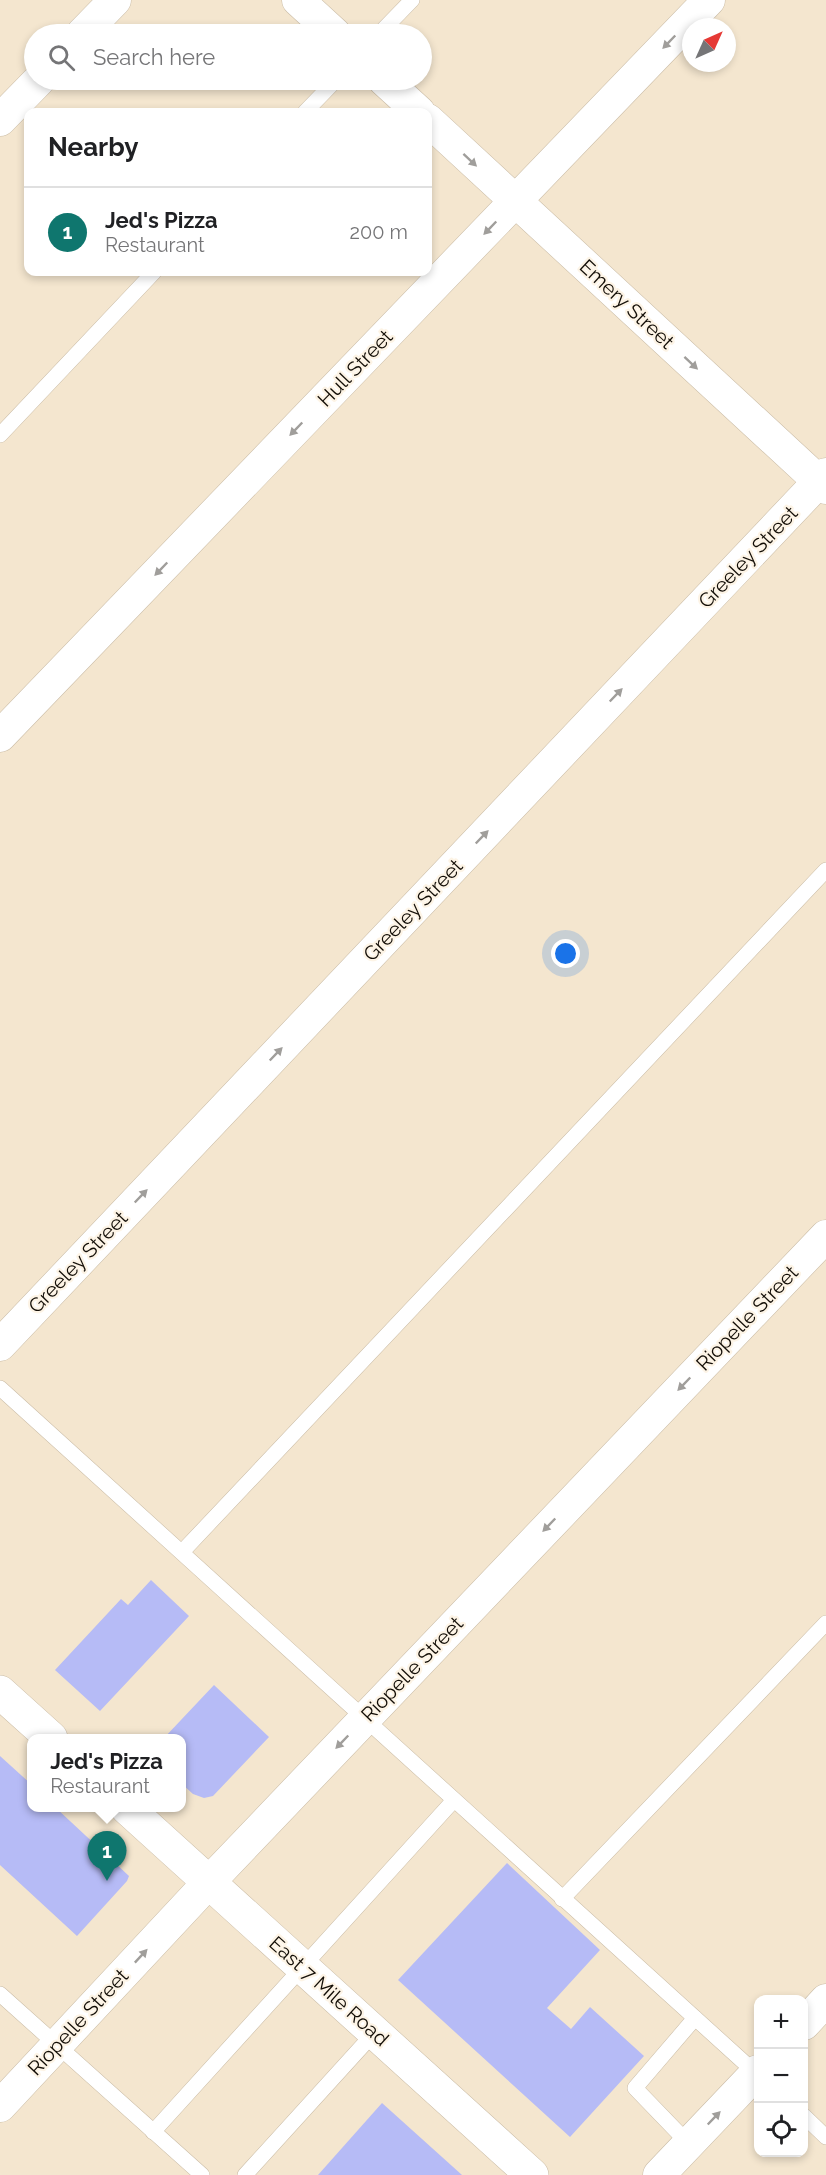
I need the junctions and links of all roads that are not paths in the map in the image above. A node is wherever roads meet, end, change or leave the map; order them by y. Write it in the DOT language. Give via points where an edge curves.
graph roads {
  1 [pos="115,0"];
  2 [pos="298,0"];
  3 [pos="412,0"];
  4 [pos="709,0"];
  5 [pos="92,24"];
  6 [pos="324,24"];
  7 [pos="389,24"];
  8 [pos="29,90"];
  9 [pos="326,90"];
  10 [pos="395,90"];
  11 [pos="309,108"];
  12 [pos="415,108"];
  13 [pos="0,120"];
  14 [pos="432,124"];
  15 [pos="516,202"];
  16 [pos="150,276"];
  17 [pos="0,435"];
  18 [pos="824,481"];
  19 [pos="0,736"];
  20 [pos="826,870"];
  21 [pos="826,1236"];
  22 [pos="0,1345"];
  23 [pos="0,1388"];
  24 [pos="182,1552"];
  25 [pos="826,1623"];
  26 [pos="0,1692"];
  27 [pos="366,1718"];
  28 [pos="47,1734"];
  29 [pos="454,1800"];
  30 [pos="131,1812"];
  31 [pos="209,1882"];
  32 [pos="562,1899"];
  33 [pos="304,1968"];
  34 [pos="0,1994"];
  35 [pos="826,2000"];
  36 [pos="695,2018"];
  37 [pos="808,2020"];
  38 [pos="375,2032"];
  39 [pos="56,2046"];
  40 [pos="754,2070"];
  41 [pos="754,2077"];
  42 [pos="0,2106"];
  43 [pos="808,2120"];
  44 [pos="153,2132"];
  45 [pos="826,2137"];
  46 [pos="689,2144"];
  47 [pos="202,2175"];
  48 [pos="245,2175"];
  49 [pos="532,2175"];
  50 [pos="659,2175"];
  1 -- 5 [label="street"];
  2 -- 6 [label="street"];
  3 -- 7 [label="lane"];
  4 -- 15 [label="street, Hull Street, one-way"];
  8 -- 13 [label="street"];
  9 -- 11 [label="lane"];
  10 -- 12 [label="street"];
  14 -- 15 [label="street, Emery Street, one-way"];
  15 -- 18 [label="street, Emery Street, one-way"];
  15 -- 19 [label="street, Hull Street, one-way"];
  16 -- 17 [label="lane"];
  22 -- 18 [label="street, Greeley Street, one-way"];
  20 -- 24 [label="lane"];
  21 -- 27 [label="street, Riopelle Street, one-way"];
  23 -- 24 [label="lane"];
  24 -- 27 [label="lane"];
  25 -- 32 [label="lane"];
  26 -- 28 [label="street"];
  27 -- 29 [label="lane"];
  27 -- 31 [label="street, Riopelle Street, one-way"];
  29 -- 32 [label="lane"];
  29 -- 33 [label="lane"];
  30 -- 31 [label="street, East 7 Mile Road"];
  31 -- 33 [label="street, East 7 Mile Road"];
  39 -- 31 [label="street, Riopelle Street, one-way"];
  32 -- 36 [label="lane"];
  33 -- 38 [label="street, East 7 Mile Road"];
  33 -- 44 [label="lane"];
  34 -- 39 [label="lane"];
  35 -- 37 [label="street"];
  36 -- 40 [label="lane"];
  36 -- 46 [label="lane" via="634,2088"];
  38 -- 48 [label="lane"];
  38 -- 49 [label="street, East 7 Mile Road"];
  39 -- 42 [label="street, Riopelle Street"];
  39 -- 44 [label="lane"];
  46 -- 41 [label="street, one-way"];
  43 -- 45 [label="lane"];
  44 -- 47 [label="lane"];
  46 -- 50 [label="street"];
}
